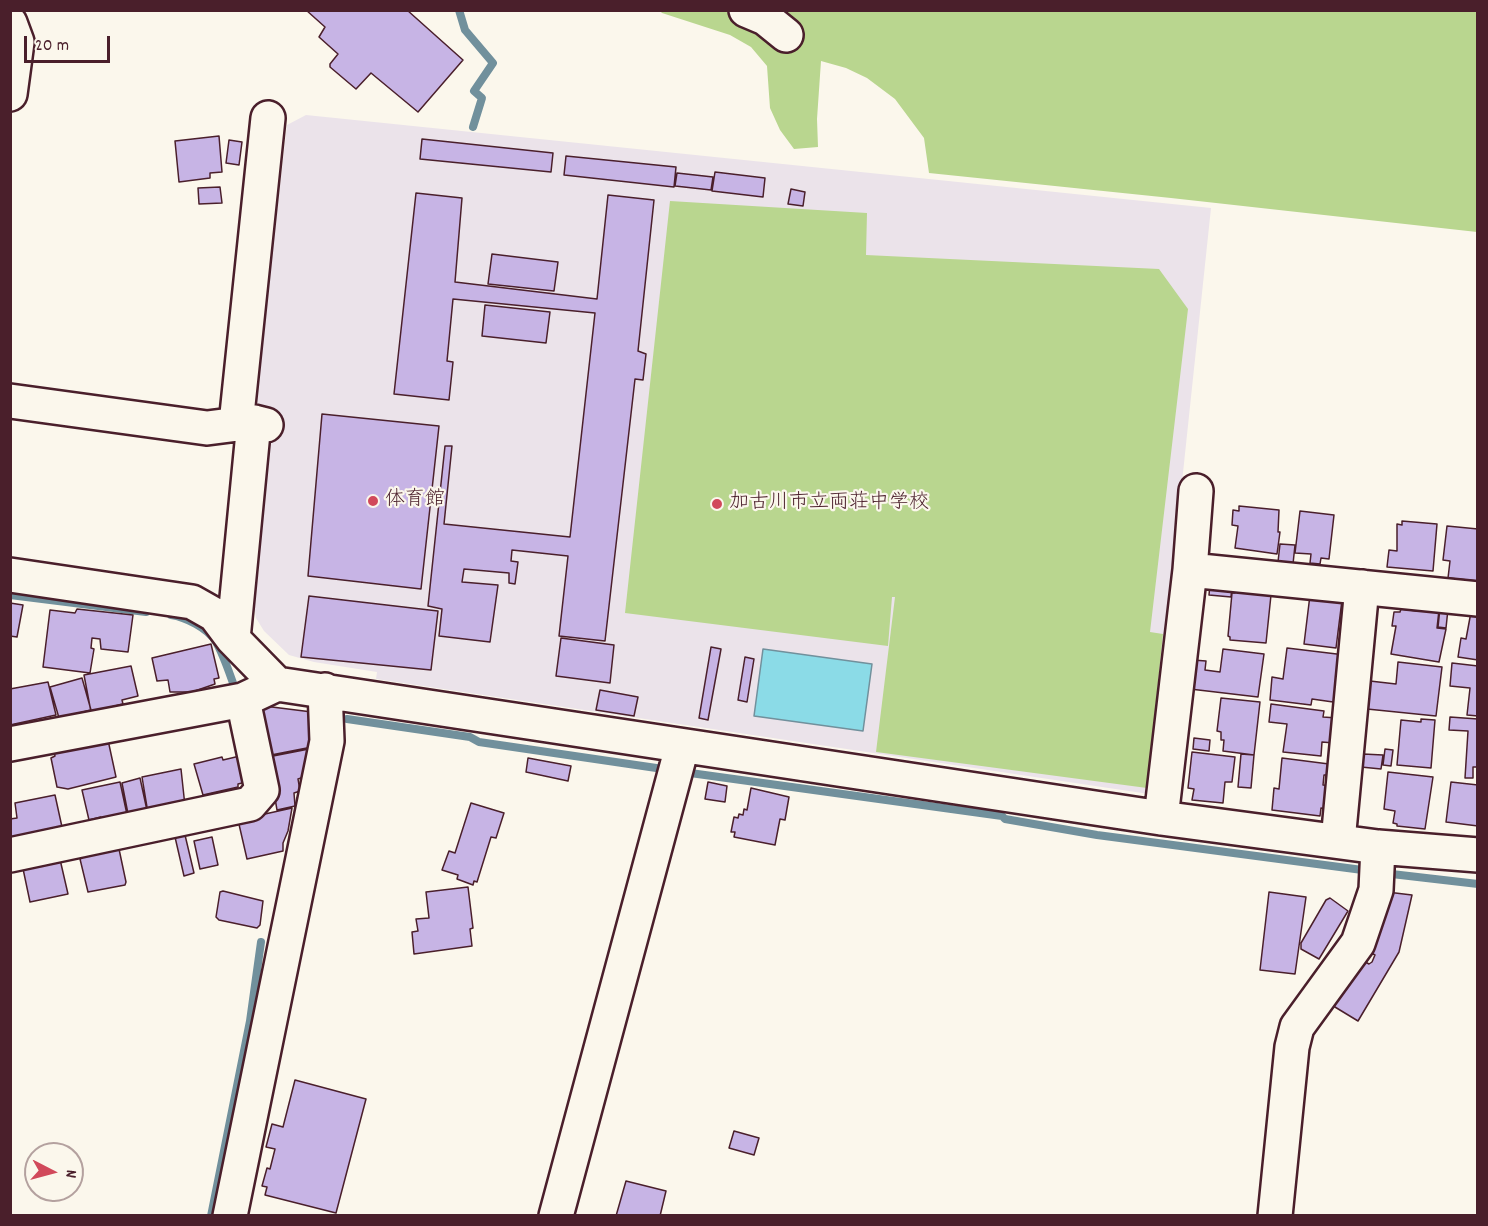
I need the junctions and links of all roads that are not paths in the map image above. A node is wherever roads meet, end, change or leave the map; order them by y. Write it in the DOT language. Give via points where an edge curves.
graph roads {
  1 [pos="746,10"];
  2 [pos="10,23"];
  3 [pos="786,34"];
  4 [pos="10,94"];
  5 [pos="268,118"];
  6 [pos="10,401"];
  7 [pos="252,424"];
  8 [pos="1196,491"];
  9 [pos="1190,570"];
  10 [pos="10,575"];
  11 [pos="1362,587"];
  12 [pos="1478,599"];
  13 [pos="233,639"];
  14 [pos="277,684"];
  15 [pos="325,690"];
  16 [pos="243,700"];
  17 [pos="10,744"];
  18 [pos="682,747"];
  19 [pos="1161,818"];
  20 [pos="1338,841"];
  21 [pos="1378,846"];
  22 [pos="10,855"];
  23 [pos="1478,855"];
  24 [pos="230,1215"];
  25 [pos="556,1215"];
  26 [pos="1275,1215"];
  1 -- 3 [label="street"];
  2 -- 4 [label="street" via="17,42"];
  5 -- 7 [label="street"];
  6 -- 7 [label="street" via="207,428"];
  7 -- 13 [label="street"];
  8 -- 9 [label="street"];
  9 -- 11 [label="street"];
  9 -- 19 [label="street"];
  10 -- 13 [label="street" via="192,602 215,615"];
  11 -- 12 [label="street"];
  11 -- 20 [label="street"];
  13 -- 14 [label="street"];
  14 -- 15 [label="street"];
  14 -- 16 [label="street"];
  15 -- 18 [label="street"];
  15 -- 24 [label="street" via="327,741"];
  16 -- 17 [label="street"];
  16 -- 22 [label="street" via="262,790 250,804"];
  18 -- 19 [label="street"];
  18 -- 25 [label="street"];
  19 -- 20 [label="street"];
  20 -- 21 [label="street"];
  21 -- 23 [label="street"];
  21 -- 26 [label="street" via="1376,890 1358,943 1297,1027"];
}
